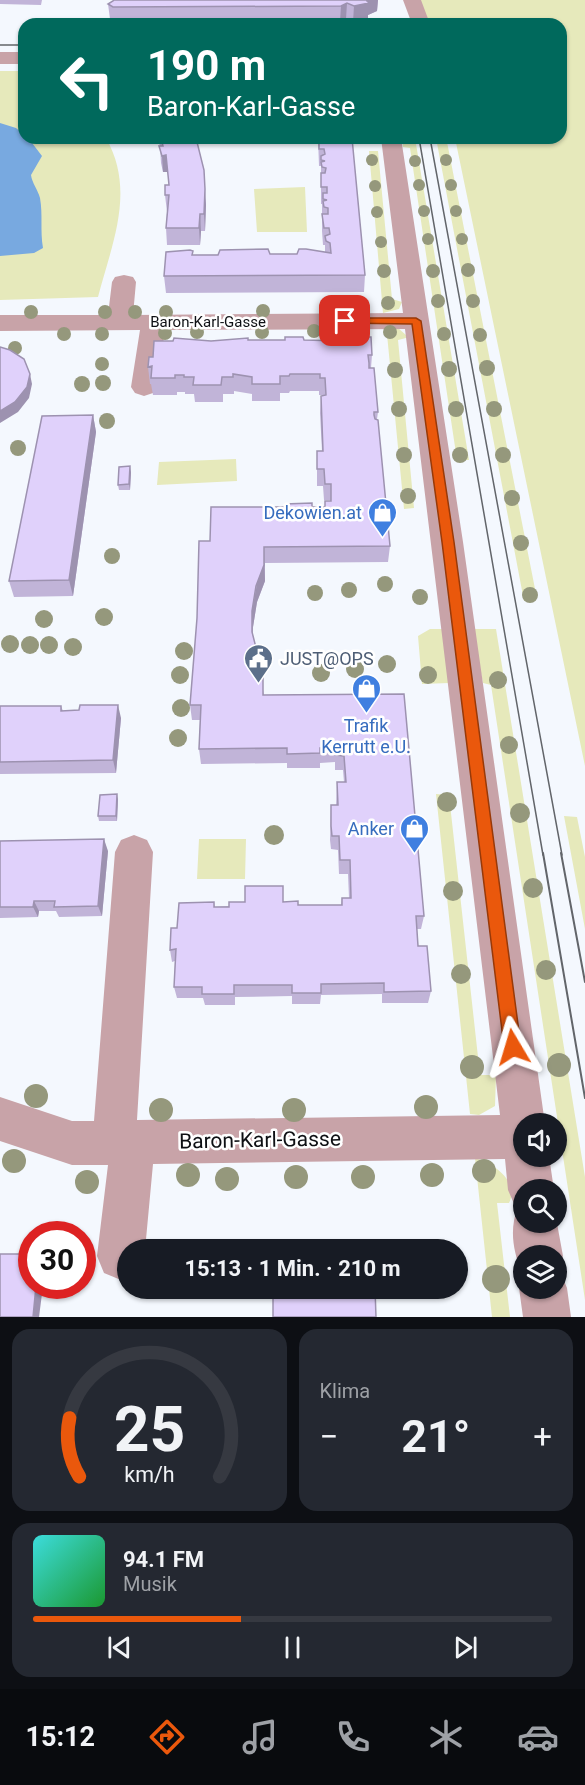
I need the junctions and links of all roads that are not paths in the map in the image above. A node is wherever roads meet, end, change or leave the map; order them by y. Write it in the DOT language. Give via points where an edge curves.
graph roads {
  1 [pos="411,0"];
  2 [pos="418,18"];
  3 [pos="0,58"];
  4 [pos="18,58"];
  5 [pos="392,144"];
  6 [pos="124,282"];
  7 [pos="416,321"];
  8 [pos="120,322"];
  9 [pos="154,322"];
  10 [pos="0,323"];
  11 [pos="144,387"];
  12 [pos="134,852"];
  13 [pos="522,1113"];
  14 [pos="0,1119"];
  15 [pos="513,1137"];
  16 [pos="124,1142"];
  17 [pos="121,1239"];
  18 [pos="544,1299"];
  19 [pos="546,1317"];
  1 -- 2 [label="street"];
  3 -- 4 [label="street"];
  5 -- 7 [label="street"];
  6 -- 8 [label="street"];
  7 -- 9 [label="street, Baron-Karl-Gasse"];
  7 -- 13 [label="street"];
  8 -- 9 [label="street, Baron-Karl-Gasse"];
  8 -- 10 [label="street, Baron-Karl-Gasse"];
  9 -- 11 [label="street"];
  12 -- 16 [label="street"];
  14 -- 16 [label="street, Baron-Karl-Gasse" via="72,1143"];
  15 -- 16 [label="street, Baron-Karl-Gasse"];
  16 -- 17 [label="street"];
  18 -- 19 [label="street"];
}
